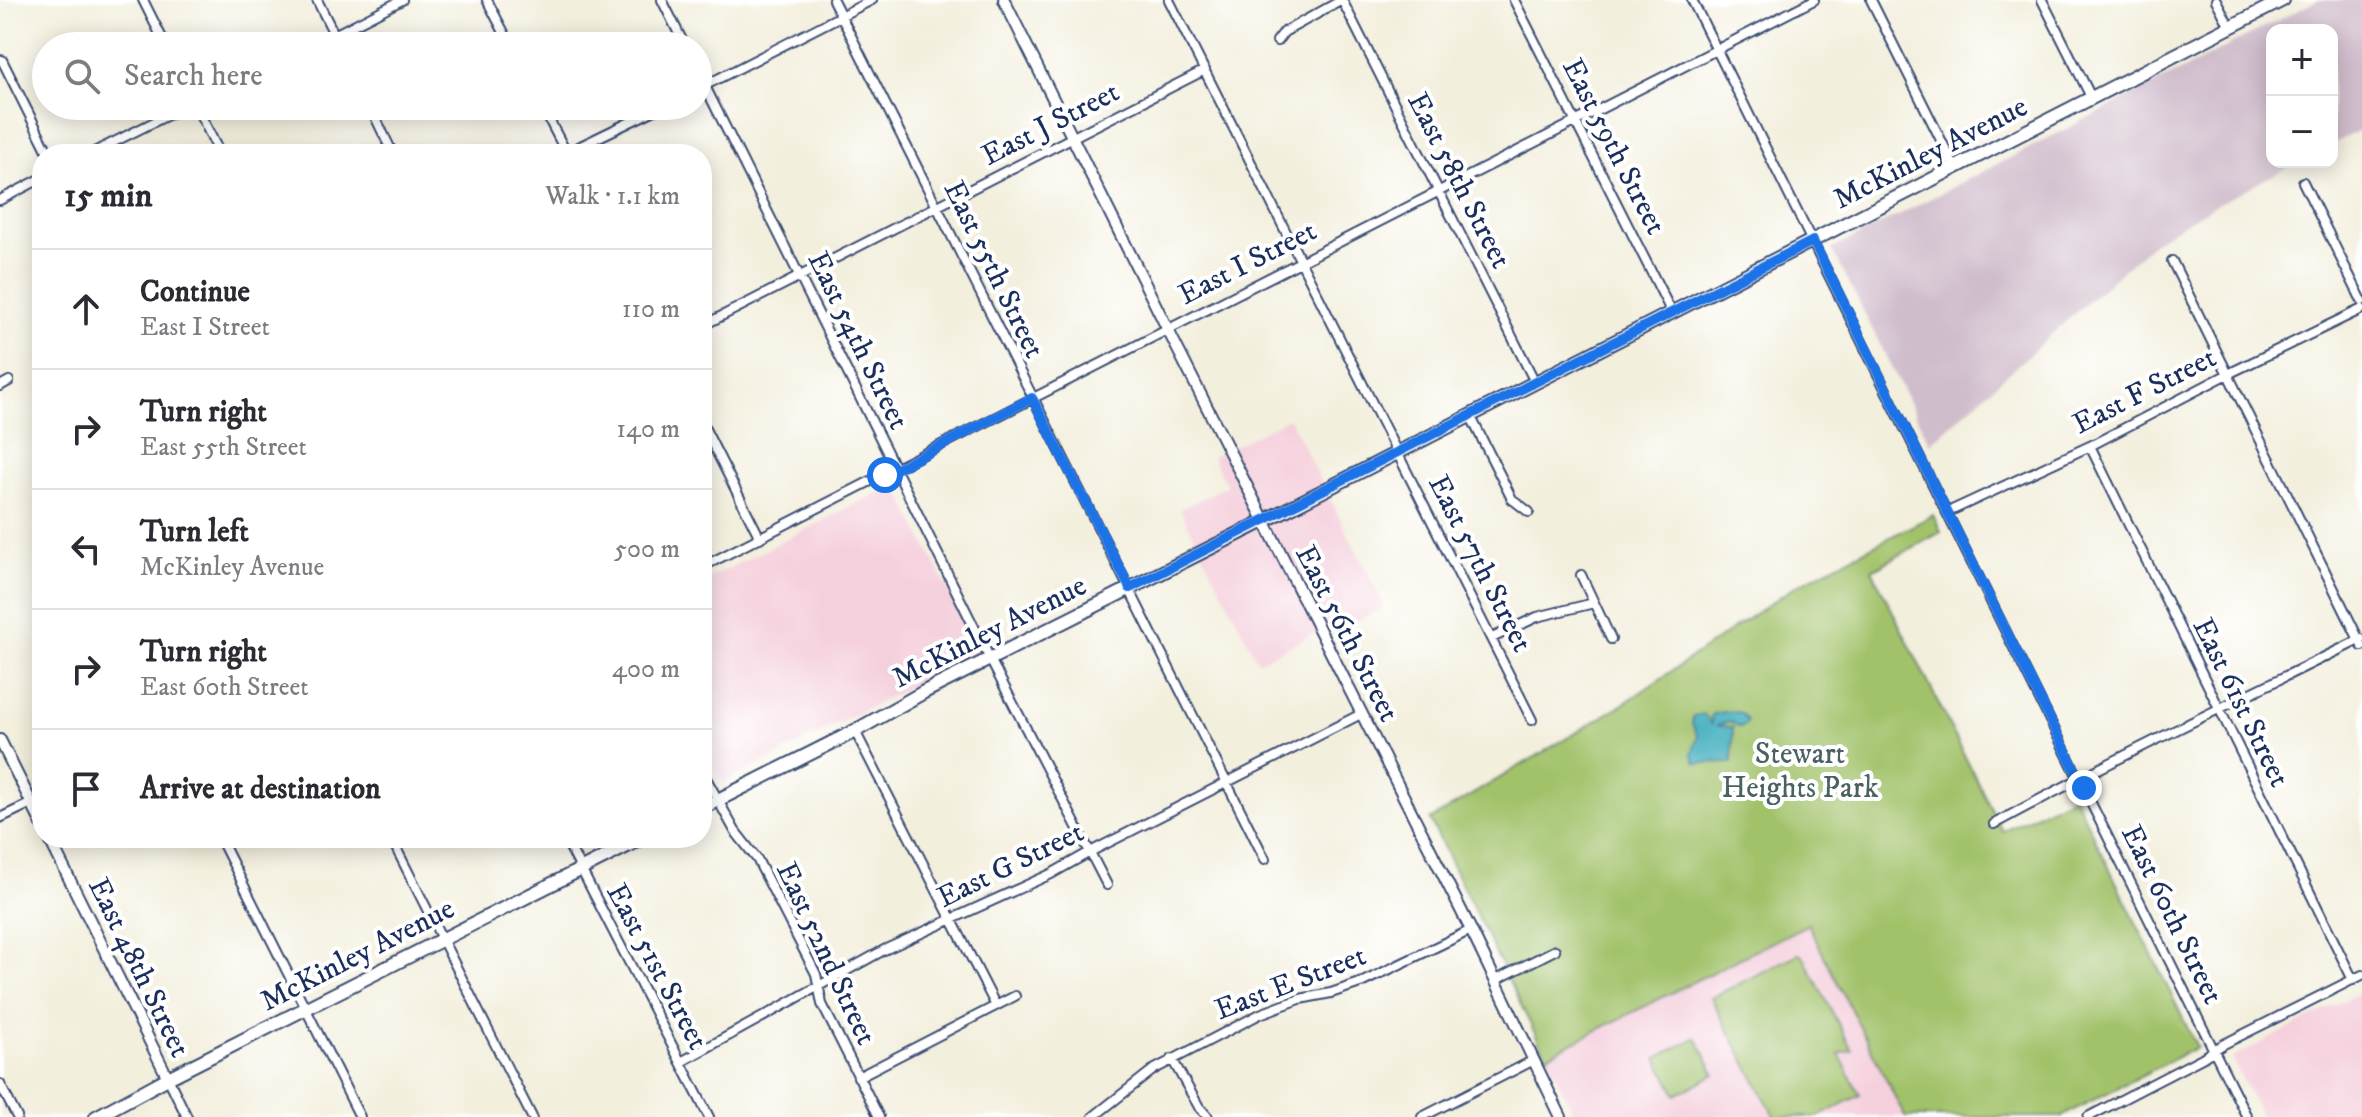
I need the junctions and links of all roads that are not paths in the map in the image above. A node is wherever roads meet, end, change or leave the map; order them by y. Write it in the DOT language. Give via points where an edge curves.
graph roads {
  1 [pos="143,0"];
  2 [pos="317,0"];
  3 [pos="402,0"];
  4 [pos="487,0"];
  5 [pos="662,0"];
  6 [pos="833,0"];
  7 [pos="872,0"];
  8 [pos="1004,0"];
  9 [pos="1169,0"];
  10 [pos="1342,0"];
  11 [pos="1514,0"];
  12 [pos="1692,0"];
  13 [pos="1814,0"];
  14 [pos="1871,0"];
  15 [pos="2042,0"];
  16 [pos="2216,0"];
  17 [pos="2283,0"];
  18 [pos="842,16"];
  19 [pos="2230,27"];
  20 [pos="159,32"];
  21 [pos="333,32"];
  22 [pos="340,32"];
  23 [pos="504,32"];
  24 [pos="678,32"];
  25 [pos="1277,41"];
  26 [pos="1718,49"];
  27 [pos="1,60"];
  28 [pos="1205,70"];
  29 [pos="712,81"];
  30 [pos="2092,99"];
  31 [pos="712,108"];
  32 [pos="158,120"];
  33 [pos="203,120"];
  34 [pos="377,120"];
  35 [pos="549,120"];
  36 [pos="634,120"];
  37 [pos="1576,122"];
  38 [pos="1072,139"];
  39 [pos="44,144"];
  40 [pos="110,144"];
  41 [pos="215,144"];
  42 [pos="388,144"];
  43 [pos="560,144"];
  44 [pos="585,144"];
  45 [pos="1955,168"];
  46 [pos="2303,182"];
  47 [pos="32,183"];
  48 [pos="1439,191"];
  49 [pos="0,200"];
  50 [pos="938,207"];
  51 [pos="1813,241"];
  52 [pos="1302,261"];
  53 [pos="2172,261"];
  54 [pos="801,277"];
  55 [pos="2362,301"];
  56 [pos="2362,309"];
  57 [pos="1672,313"];
  58 [pos="712,321"];
  59 [pos="1168,330"];
  60 [pos="2228,374"];
  61 [pos="1535,382"];
  62 [pos="1032,398"];
  63 [pos="1470,415"];
  64 [pos="712,443"];
  65 [pos="2090,446"];
  66 [pos="1399,452"];
  67 [pos="896,469"];
  68 [pos="1529,512"];
  69 [pos="1948,512"];
  70 [pos="1264,521"];
  71 [pos="760,538"];
  72 [pos="712,562"];
  73 [pos="1581,575"];
  74 [pos="1130,588"];
  75 [pos="1594,603"];
  76 [pos="1492,638"];
  77 [pos="1611,639"];
  78 [pos="2361,642"];
  79 [pos="990,659"];
  80 [pos="2218,708"];
  81 [pos="1361,714"];
  82 [pos="1532,720"];
  83 [pos="855,731"];
  84 [pos="0,740"];
  85 [pos="2079,778"];
  86 [pos="1225,782"];
  87 [pos="32,792"];
  88 [pos="712,792"];
  89 [pos="716,801"];
  90 [pos="32,802"];
  91 [pos="712,803"];
  92 [pos="0,818"];
  93 [pos="1994,824"];
  94 [pos="54,848"];
  95 [pos="225,848"];
  96 [pos="396,848"];
  97 [pos="570,848"];
  98 [pos="623,848"];
  99 [pos="1090,852"];
  100 [pos="1265,859"];
  101 [pos="580,870"];
  102 [pos="1107,885"];
  103 [pos="952,920"];
  104 [pos="1471,930"];
  105 [pos="442,941"];
  106 [pos="1555,950"];
  107 [pos="2362,975"];
  108 [pos="1496,980"];
  109 [pos="2353,980"];
  110 [pos="818,985"];
  111 [pos="1015,996"];
  112 [pos="996,1006"];
  113 [pos="305,1010"];
  114 [pos="2214,1051"];
  115 [pos="1172,1059"];
  116 [pos="1534,1060"];
  117 [pos="681,1062"];
  118 [pos="858,1077"];
  119 [pos="168,1078"];
  120 [pos="0,1084"];
  121 [pos="17,1117"];
  122 [pos="96,1117"];
  123 [pos="187,1117"];
  124 [pos="360,1117"];
  125 [pos="532,1117"];
  126 [pos="709,1117"];
  127 [pos="879,1117"];
  128 [pos="1093,1117"];
  129 [pos="1208,1117"];
  130 [pos="1422,1117"];
  131 [pos="1561,1117"];
  132 [pos="2088,1117"];
  133 [pos="2247,1117"];
  1 -- 20 [label="street"];
  2 -- 21 [label="street"];
  3 -- 22 [label="street"];
  4 -- 23 [label="street"];
  5 -- 24 [label="street"];
  6 -- 18 [label="street, East 55th Street"];
  7 -- 18 [label="street"];
  8 -- 38 [label="street, East 56th Street"];
  9 -- 28 [label="street, East 57th Street"];
  10 -- 25 [label="street"];
  10 -- 48 [label="street, East 58th Street"];
  11 -- 37 [label="street, East 59th Street"];
  12 -- 26 [label="street, East 60th Street"];
  13 -- 26 [label="street, East I Street"];
  14 -- 45 [label="street"];
  15 -- 30 [label="street"];
  16 -- 19 [label="street"];
  17 -- 19 [label="main road, McKinley Avenue"];
  18 -- 29 [label="street"];
  18 -- 50 [label="street, East 55th Street"];
  19 -- 30 [label="main road, McKinley Avenue"];
  26 -- 37 [label="street, East I Street"];
  26 -- 51 [label="street, East 60th Street"];
  27 -- 39 [label="street"];
  28 -- 38 [label="street, East J Street"];
  28 -- 52 [label="street, East 57th Street"];
  30 -- 45 [label="main road, McKinley Avenue"];
  31 -- 54 [label="street, East 54th Street"];
  32 -- 40 [label="street"];
  33 -- 41 [label="street"];
  34 -- 42 [label="street"];
  35 -- 43 [label="street"];
  36 -- 44 [label="street"];
  37 -- 48 [label="street, East I Street"];
  37 -- 57 [label="street, East 59th Street"];
  38 -- 50 [label="street, East J Street"];
  38 -- 59 [label="street, East 56th Street"];
  45 -- 51 [label="main road, McKinley Avenue"];
  46 -- 55 [label="street"];
  47 -- 49 [label="street"];
  48 -- 52 [label="street, East I Street"];
  48 -- 61 [label="street, East 58th Street"];
  50 -- 54 [label="street, East J Street"];
  50 -- 62 [label="street, East 55th Street"];
  51 -- 57 [label="main road, McKinley Avenue"];
  51 -- 69 [label="street, East 60th Street"];
  52 -- 59 [label="street, East I Street"];
  52 -- 66 [label="street, East 57th Street"];
  53 -- 60 [label="street"];
  54 -- 58 [label="street, East J Street"];
  54 -- 67 [label="street, East 54th Street"];
  56 -- 60 [label="street, East F Street"];
  57 -- 61 [label="main road, McKinley Avenue"];
  59 -- 62 [label="street, East I Street"];
  59 -- 70 [label="street, East 56th Street"];
  60 -- 65 [label="street, East F Street"];
  60 -- 78 [label="street"];
  61 -- 63 [label="main road, McKinley Avenue"];
  62 -- 67 [label="street, East I Street"];
  62 -- 74 [label="street, East 55th Street"];
  63 -- 66 [label="main road, McKinley Avenue"];
  63 -- 68 [label="street" via="1512,499"];
  64 -- 71 [label="street"];
  65 -- 69 [label="street, East F Street"];
  65 -- 80 [label="street, East 61st Street"];
  66 -- 70 [label="main road, McKinley Avenue"];
  66 -- 76 [label="street, East 57th Street"];
  67 -- 71 [label="street, East I Street"];
  67 -- 79 [label="street, East 54th Street"];
  69 -- 85 [label="street, East 60th Street"];
  70 -- 74 [label="main road, McKinley Avenue"];
  70 -- 81 [label="street, East 56th Street"];
  71 -- 72 [label="street, East I Street"];
  73 -- 75 [label="street"];
  74 -- 79 [label="main road, McKinley Avenue"];
  74 -- 86 [label="street, East 55th Street"];
  75 -- 76 [label="street" via="1537,617"];
  75 -- 77 [label="street"];
  76 -- 82 [label="street, East 57th Street"];
  78 -- 80 [label="street"];
  79 -- 83 [label="main road, McKinley Avenue"];
  79 -- 99 [label="street, East 54th Street"];
  80 -- 85 [label="street"];
  80 -- 109 [label="street, East 61st Street"];
  81 -- 86 [label="street, East G Street"];
  81 -- 104 [label="street, East 56th Street"];
  83 -- 89 [label="main road, McKinley Avenue"];
  83 -- 103 [label="street"];
  84 -- 87 [label="street"];
  85 -- 93 [label="street"];
  85 -- 114 [label="street, East 60th Street"];
  86 -- 99 [label="street, East G Street"];
  86 -- 100 [label="street, East 55th Street"];
  88 -- 89 [label="street, East 52nd Street"];
  89 -- 91 [label="main road, McKinley Avenue"];
  89 -- 110 [label="street, East 52nd Street" via="757,859"];
  90 -- 92 [label="street"];
  94 -- 119 [label="street, East 48th Street"];
  95 -- 113 [label="street"];
  96 -- 105 [label="street"];
  97 -- 101 [label="street, East 51st Street"];
  98 -- 101 [label="main road, McKinley Avenue"];
  99 -- 102 [label="street, East 54th Street"];
  99 -- 103 [label="street, East G Street"];
  101 -- 105 [label="main road, McKinley Avenue"];
  101 -- 117 [label="street, East 51st Street"];
  103 -- 110 [label="street, East G Street"];
  103 -- 112 [label="street"];
  104 -- 108 [label="street, East 56th Street"];
  104 -- 115 [label="street, East E Street" via="1363,982 1260,1014"];
  105 -- 113 [label="main road, McKinley Avenue"];
  105 -- 125 [label="street"];
  106 -- 108 [label="street"];
  107 -- 109 [label="street"];
  108 -- 116 [label="street, East 56th Street"];
  109 -- 114 [label="street"];
  110 -- 117 [label="street, East G Street"];
  110 -- 118 [label="street, East 52nd Street"];
  111 -- 112 [label="street"];
  112 -- 118 [label="street"];
  113 -- 119 [label="main road, McKinley Avenue"];
  113 -- 124 [label="street"];
  114 -- 132 [label="street"];
  114 -- 133 [label="street, East 60th Street"];
  115 -- 128 [label="street, East E Street"];
  115 -- 129 [label="street"];
  116 -- 130 [label="street"];
  116 -- 131 [label="street, East 56th Street"];
  117 -- 126 [label="street, East 51st Street"];
  118 -- 127 [label="street, East 52nd Street"];
  119 -- 122 [label="main road, McKinley Avenue"];
  119 -- 123 [label="street, East 48th Street"];
  120 -- 121 [label="street"];
}
